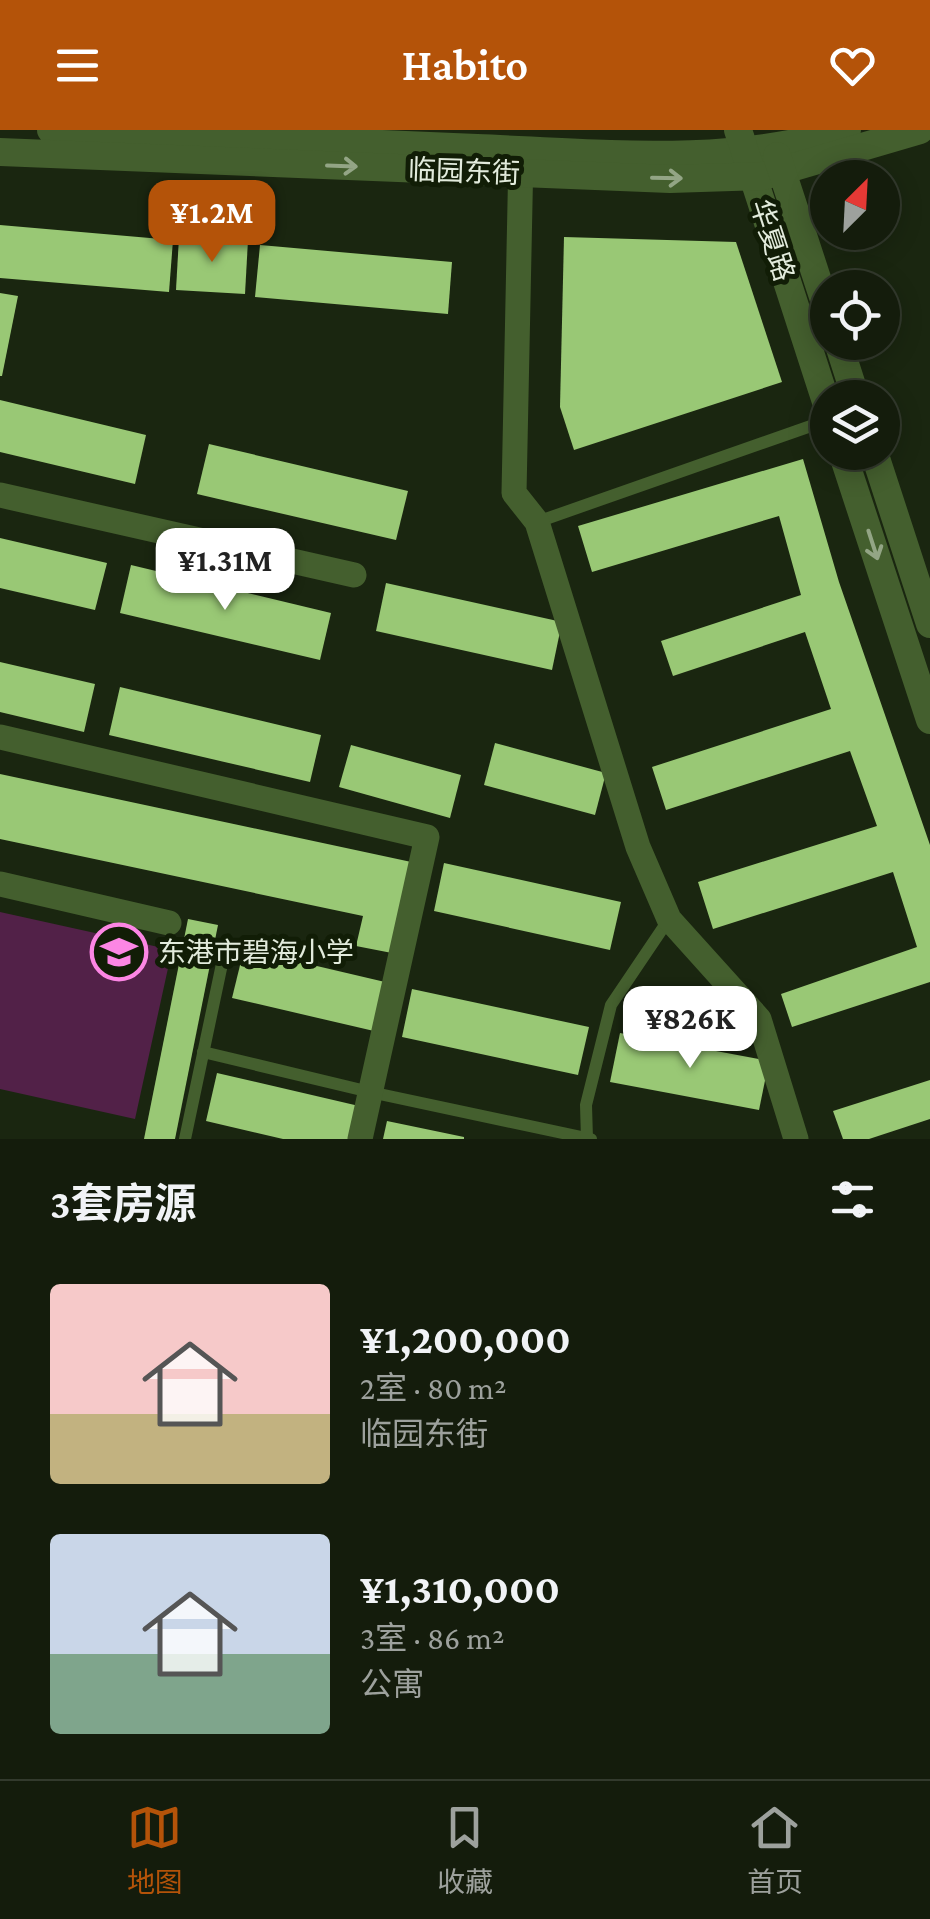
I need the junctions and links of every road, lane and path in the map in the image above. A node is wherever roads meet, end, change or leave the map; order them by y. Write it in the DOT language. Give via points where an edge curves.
graph roads {
  1 [pos="52,130"];
  2 [pos="847,130"];
  3 [pos="920,130"];
  4 [pos="775,150"];
  5 [pos="0,152"];
  6 [pos="745,153"];
  7 [pos="522,161"];
  8 [pos="814,270"];
  9 [pos="819,380"];
  10 [pos="810,426"];
  11 [pos="848,470"];
  12 [pos="880,470"];
  13 [pos="0,495"];
  14 [pos="537,522"];
  15 [pos="354,574"];
  16 [pos="930,624"];
  17 [pos="930,720"];
  18 [pos="0,738"];
  19 [pos="0,884"];
  20 [pos="669,919"];
  21 [pos="169,923"];
  22 [pos="226,945"];
  23 [pos="203,1052"];
  24 [pos="370,1092"];
  25 [pos="185,1139"];
  26 [pos="360,1139"];
  27 [pos="589,1139"];
  28 [pos="796,1139"];
  1 -- 7 [label="street, 临园东街"];
  2 -- 4 [label="street, 临园东街"];
  3 -- 4 [label="street, 临园东街"];
  4 -- 6 [label="street, 临园东街"];
  4 -- 8 [label="street, 华夏路"];
  5 -- 7 [label="street, 临园东街, one-way"];
  6 -- 7 [label="street, 临园东街" via="670,179"];
  6 -- 9 [label="street, 华夏路"];
  7 -- 14 [label="street" via="514,492"];
  10 -- 14 [label="lane"];
  11 -- 17 [label="street, one-way"];
  12 -- 16 [label="street"];
  13 -- 15 [label="street"];
  14 -- 20 [label="street" via="638,847"];
  18 -- 24 [label="street" via="427,836"];
  19 -- 21 [label="street"];
  20 -- 27 [label="lane" via="611,1005 586,1105"];
  20 -- 28 [label="street" via="758,1019"];
  22 -- 23 [label="lane"];
  23 -- 24 [label="lane"];
  23 -- 25 [label="lane"];
  24 -- 26 [label="street"];
  24 -- 27 [label="lane"];
}
